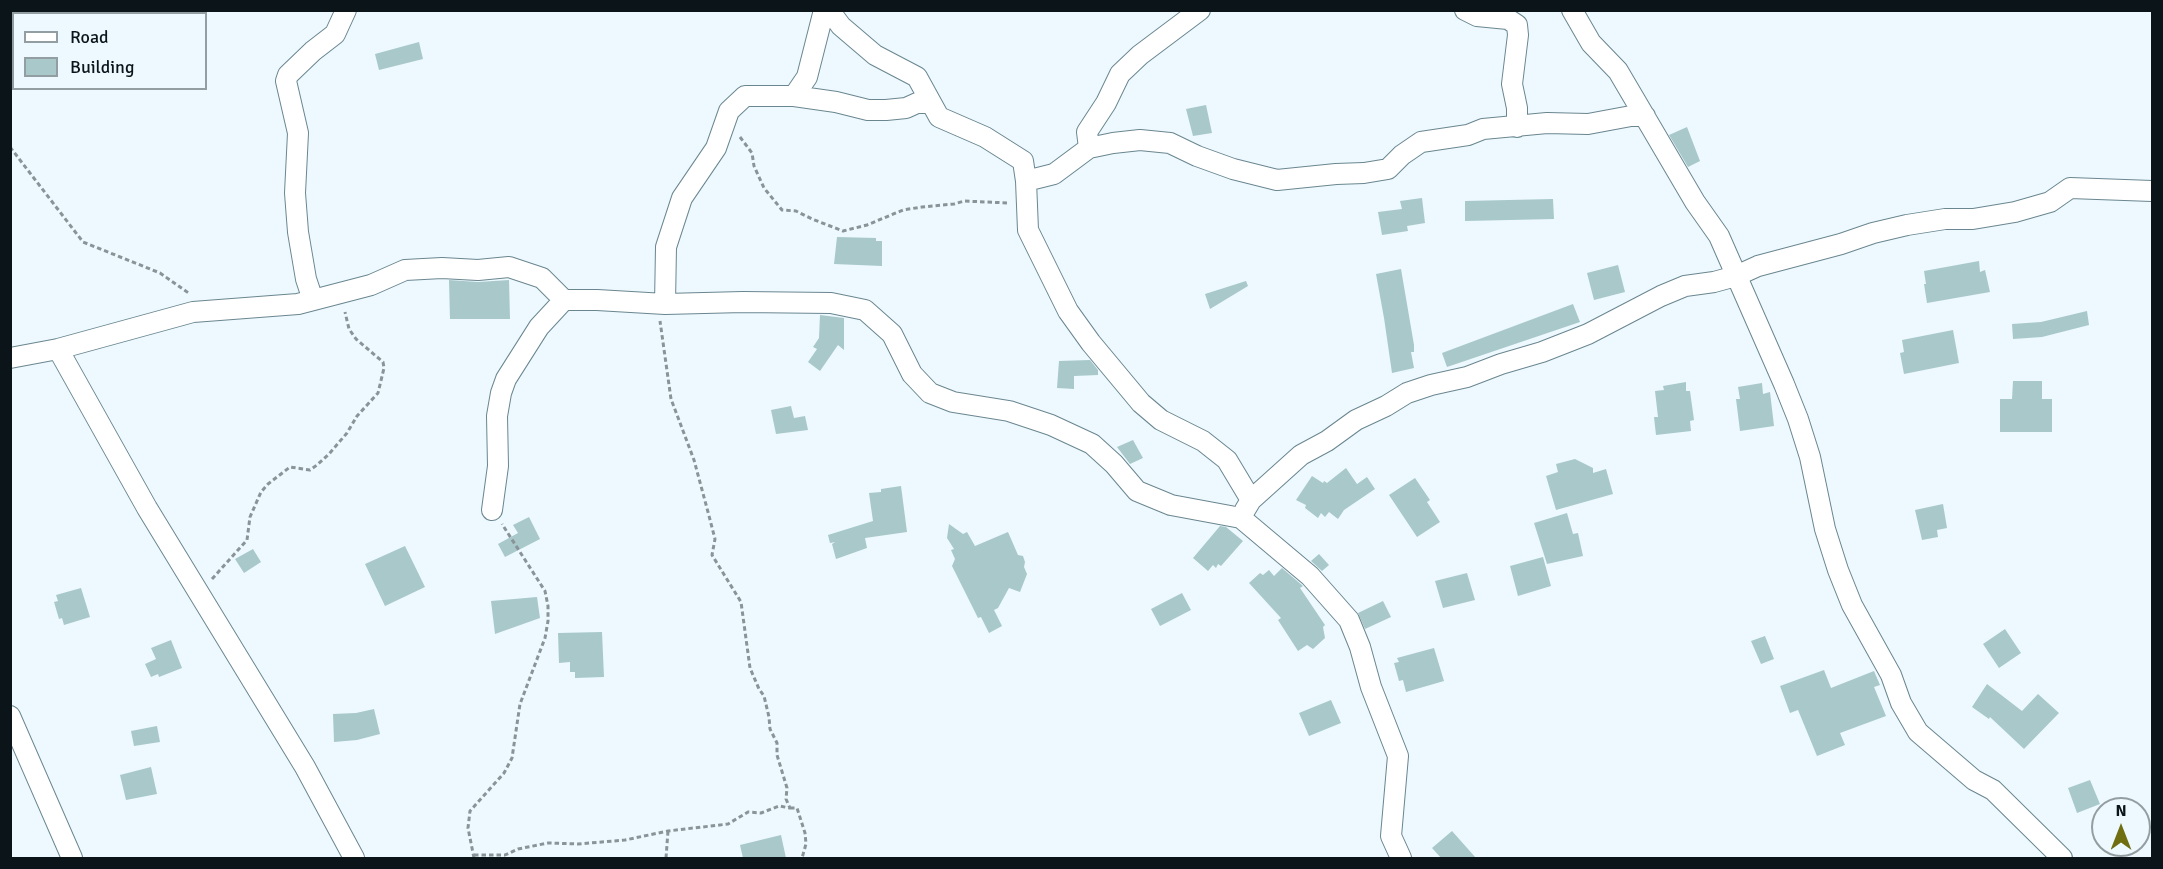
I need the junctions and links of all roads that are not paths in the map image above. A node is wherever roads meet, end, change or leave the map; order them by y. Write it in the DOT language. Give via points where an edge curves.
graph roads {
  1 [pos="346,10"];
  2 [pos="824,10"];
  3 [pos="829,10"];
  4 [pos="1200,10"];
  5 [pos="1465,10"];
  6 [pos="1572,10"];
  7 [pos="794,96"];
  8 [pos="931,104"];
  9 [pos="1645,116"];
  10 [pos="1517,126"];
  11 [pos="1089,148"];
  12 [pos="1026,182"];
  13 [pos="2152,191"];
  14 [pos="1736,276"];
  15 [pos="310,300"];
  16 [pos="564,300"];
  17 [pos="662,304"];
  18 [pos="58,349"];
  19 [pos="10,358"];
  20 [pos="1235,471"];
  21 [pos="1270,484"];
  22 [pos="1251,500"];
  23 [pos="492,510"];
  24 [pos="1241,518"];
  25 [pos="10,716"];
  26 [pos="72,858"];
  27 [pos="354,858"];
  28 [pos="1401,858"];
  29 [pos="2062,858"];
  1 -- 15 [label="street" via="335,34 286,81 298,134 295,193"];
  2 -- 7 [label="street" via="807,77"];
  3 -- 8 [label="street" via="875,55 917,77"];
  4 -- 11 [label="street" via="1120,74 1087,132"];
  5 -- 10 [label="street" via="1477,16 1508,19 1516,25 1512,84"];
  6 -- 9 [label="street" via="1591,43 1618,71"];
  7 -- 8 [label="street" via="868,110"];
  7 -- 17 [label="street" via="745,96 729,111 716,148 682,198 666,247"];
  8 -- 12 [label="street" via="939,117 985,137 1023,160"];
  9 -- 10 [label="street" via="1588,124"];
  9 -- 14 [label="street" via="1719,236"];
  10 -- 11 [label="street" via="1420,142 1388,169 1277,180 1233,169 1170,143 1140,140"];
  11 -- 12 [label="street" via="1054,174"];
  12 -- 20 [label="street" via="1028,230 1068,311 1091,343 1141,403 1161,420 1203,441"];
  13 -- 14 [label="street" via="2070,188 2050,202 2015,212 1873,233"];
  14 -- 21 [label="street" via="1685,286 1542,352 1407,393 1301,455"];
  14 -- 29 [label="street" via="1798,420 1838,570 1901,703 1918,732 1974,780 1993,790"];
  15 -- 16 [label="street" via="371,285 405,270 509,267 542,278"];
  15 -- 18 [label="street" via="193,312"];
  16 -- 17 [label="street"];
  16 -- 23 [label="street" via="539,327 501,393"];
  17 -- 24 [label="street" via="831,303 866,310 892,334 912,374 930,393 1051,425 1092,444 1137,491 1171,504"];
  18 -- 19 [label="street"];
  18 -- 27 [label="street" via="197,593 305,766"];
  20 -- 21 [label="street"];
  20 -- 22 [label="street"];
  21 -- 22 [label="street"];
  22 -- 24 [label="street"];
  24 -- 28 [label="street" via="1310,576 1349,620 1398,756 1391,836"];
  25 -- 26 [label="street"];
}
